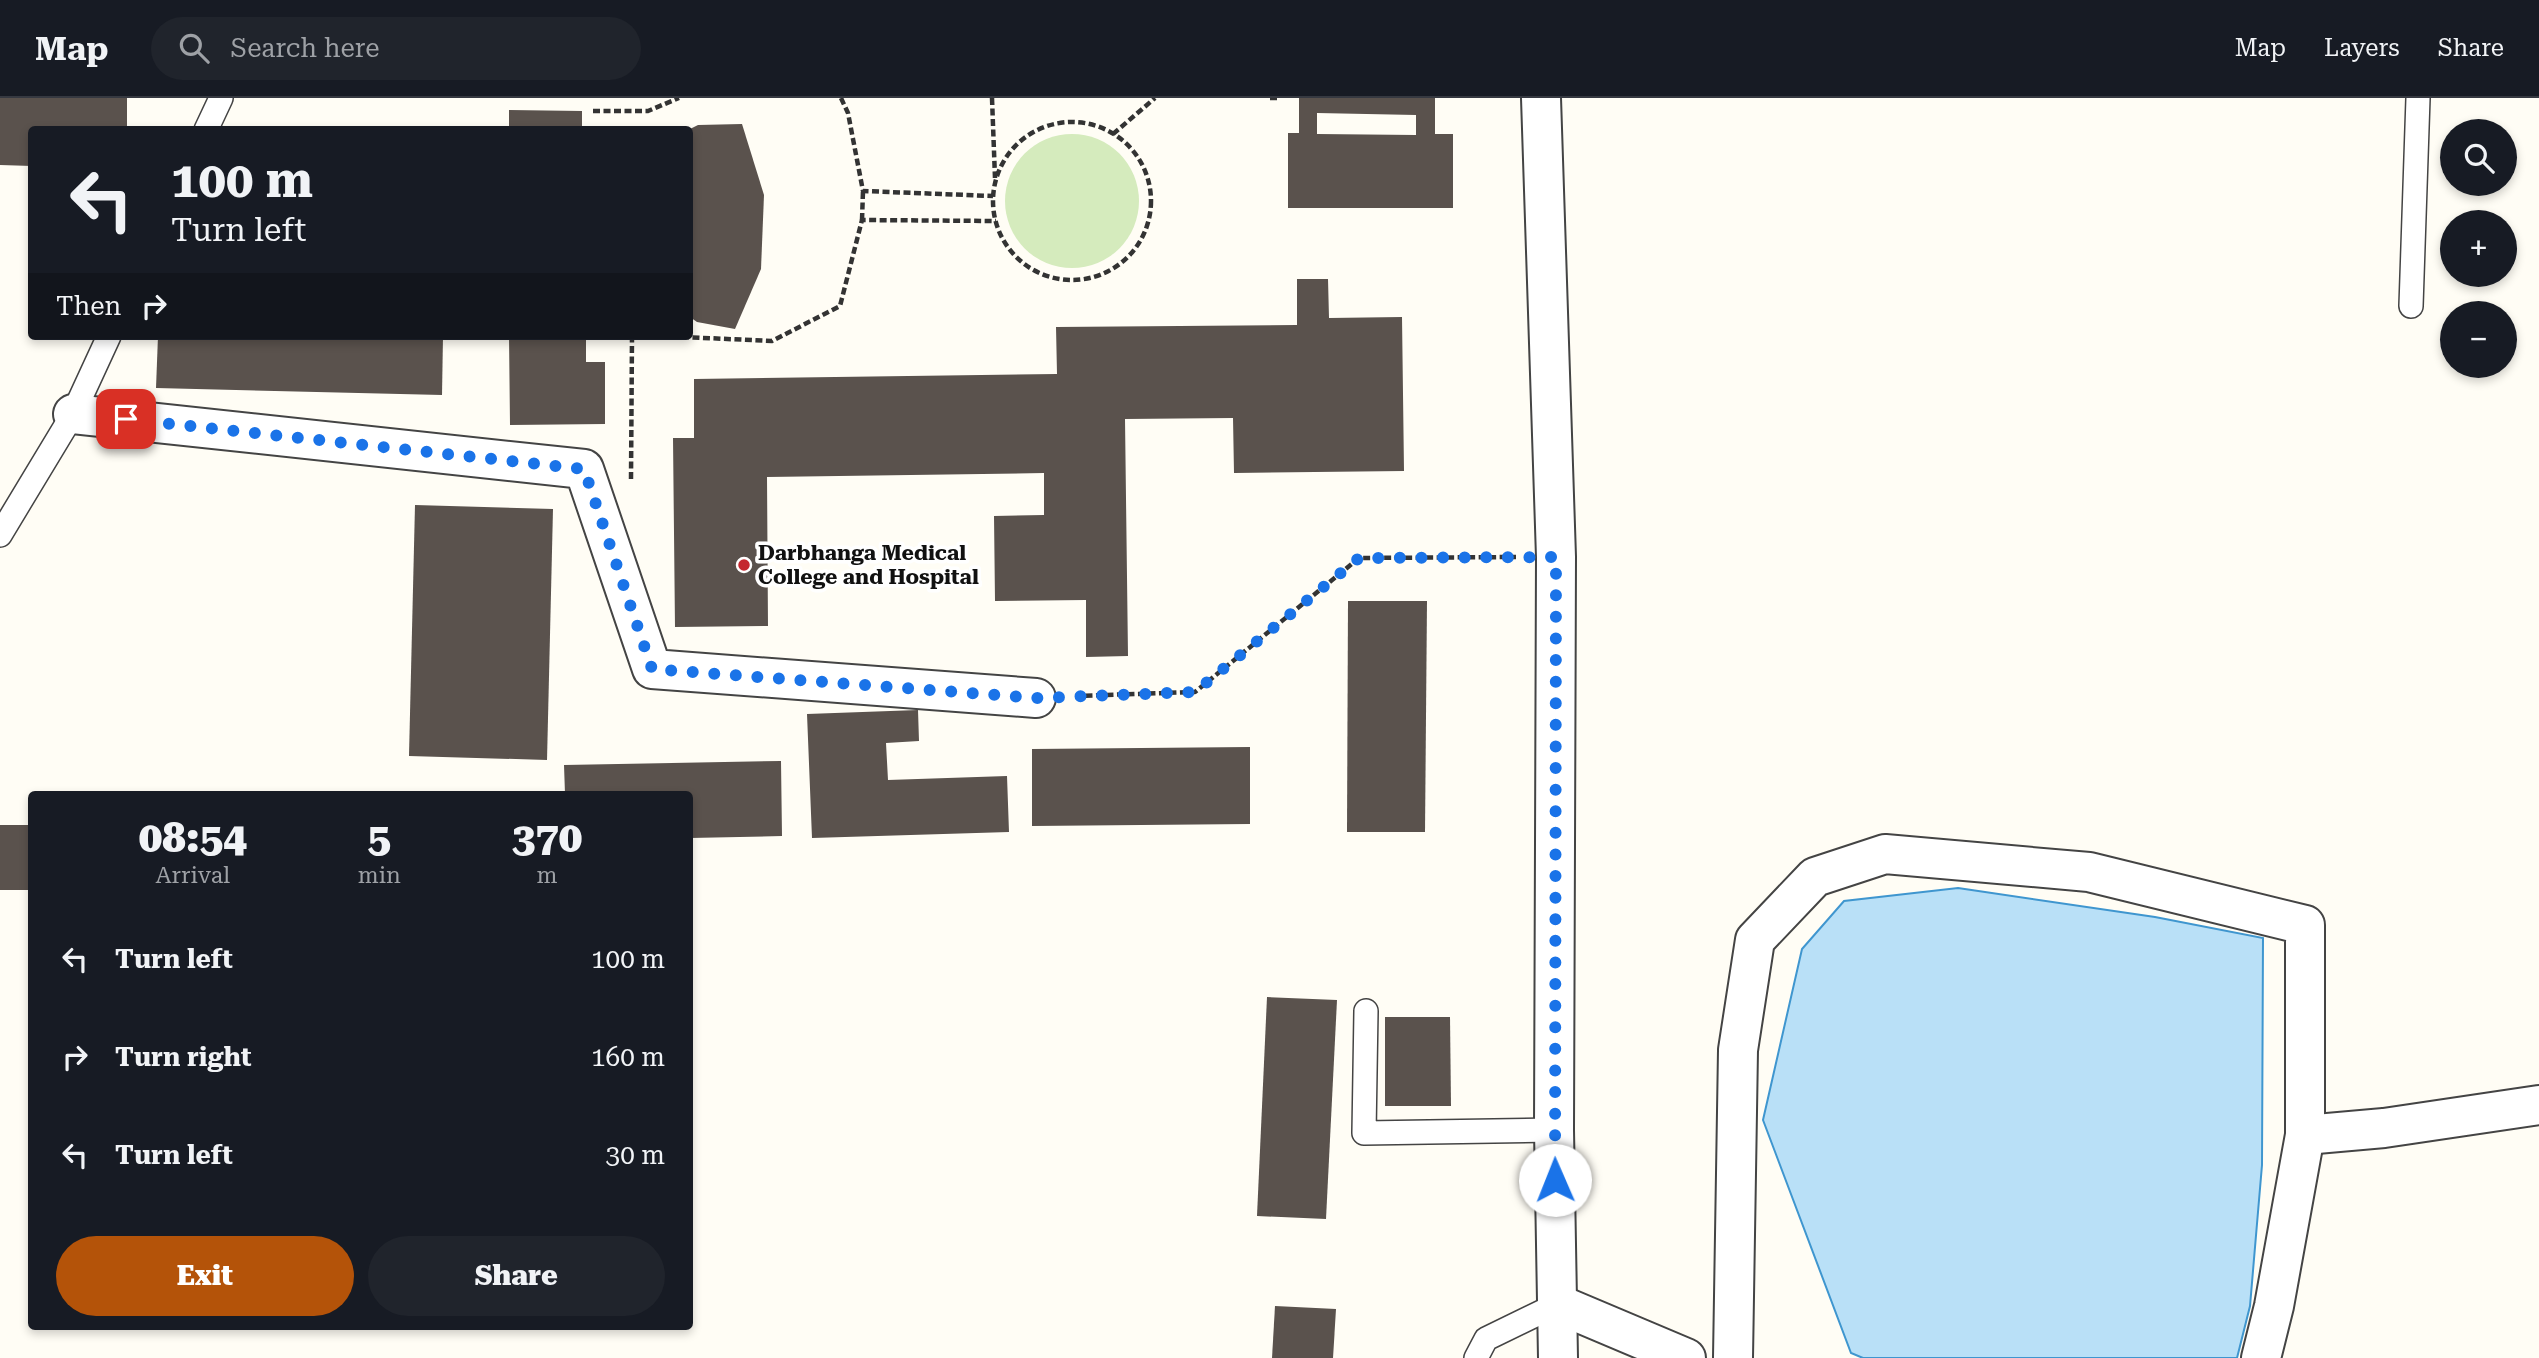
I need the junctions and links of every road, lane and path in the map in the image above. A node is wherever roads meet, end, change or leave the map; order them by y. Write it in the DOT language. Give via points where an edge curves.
graph roads {
  1 [pos="221,98"];
  2 [pos="679,98"];
  3 [pos="841,98"];
  4 [pos="992,98"];
  5 [pos="1155,98"];
  6 [pos="1270,98"];
  7 [pos="1280,98"];
  8 [pos="1541,98"];
  9 [pos="2418,98"];
  10 [pos="593,111"];
  11 [pos="208,126"];
  12 [pos="1113,134"];
  13 [pos="995,184"];
  14 [pos="863,191"];
  15 [pos="993,196"];
  16 [pos="862,220"];
  17 [pos="996,221"];
  18 [pos="2411,306"];
  19 [pos="693,337"];
  20 [pos="107,340"];
  21 [pos="632,340"];
  22 [pos="73,414"];
  23 [pos="631,484"];
  24 [pos="0,535"];
  25 [pos="1556,557"];
  26 [pos="1037,698"];
  27 [pos="1367,1011"];
  28 [pos="2539,1105"];
  29 [pos="1554,1130"];
  30 [pos="2305,1135"];
  31 [pos="1558,1304"];
  32 [pos="1476,1358"];
  33 [pos="1558,1358"];
  34 [pos="1686,1358"];
  35 [pos="1733,1358"];
  36 [pos="2261,1358"];
  1 -- 11 [label="lane"];
  2 -- 10 [label="path" via="648,111"];
  3 -- 14 [label="path"];
  4 -- 13 [label="path"];
  5 -- 12 [label="path"];
  6 -- 7 [label="path"];
  8 -- 25 [label="street"];
  9 -- 18 [label="lane"];
  12 -- 13 [label="path" via="1082,123 1041,129 1012,151"];
  12 -- 17 [label="path" via="1139,160 1149,182 1151,207 1140,242 1114,268 1092,278 1043,274 1013,253"];
  13 -- 15 [label="path"];
  14 -- 15 [label="path"];
  14 -- 16 [label="path"];
  15 -- 17 [label="path"];
  16 -- 17 [label="path"];
  16 -- 19 [label="path" via="840,306 772,341"];
  20 -- 22 [label="lane"];
  21 -- 23 [label="path"];
  22 -- 24 [label="lane"];
  22 -- 26 [label="street" via="584,469 652,669"];
  25 -- 26 [label="path" via="1359,558 1195,692"];
  25 -- 29 [label="street"];
  27 -- 29 [label="lane" via="1364,1133"];
  28 -- 30 [label="street"];
  29 -- 31 [label="street"];
  30 -- 35 [label="street" via="2305,925 2088,872 1885,854 1815,877 1755,940 1738,1051"];
  30 -- 36 [label="street"];
  31 -- 32 [label="lane" via="1486,1339"];
  31 -- 33 [label="street"];
  31 -- 34 [label="street"];
}
